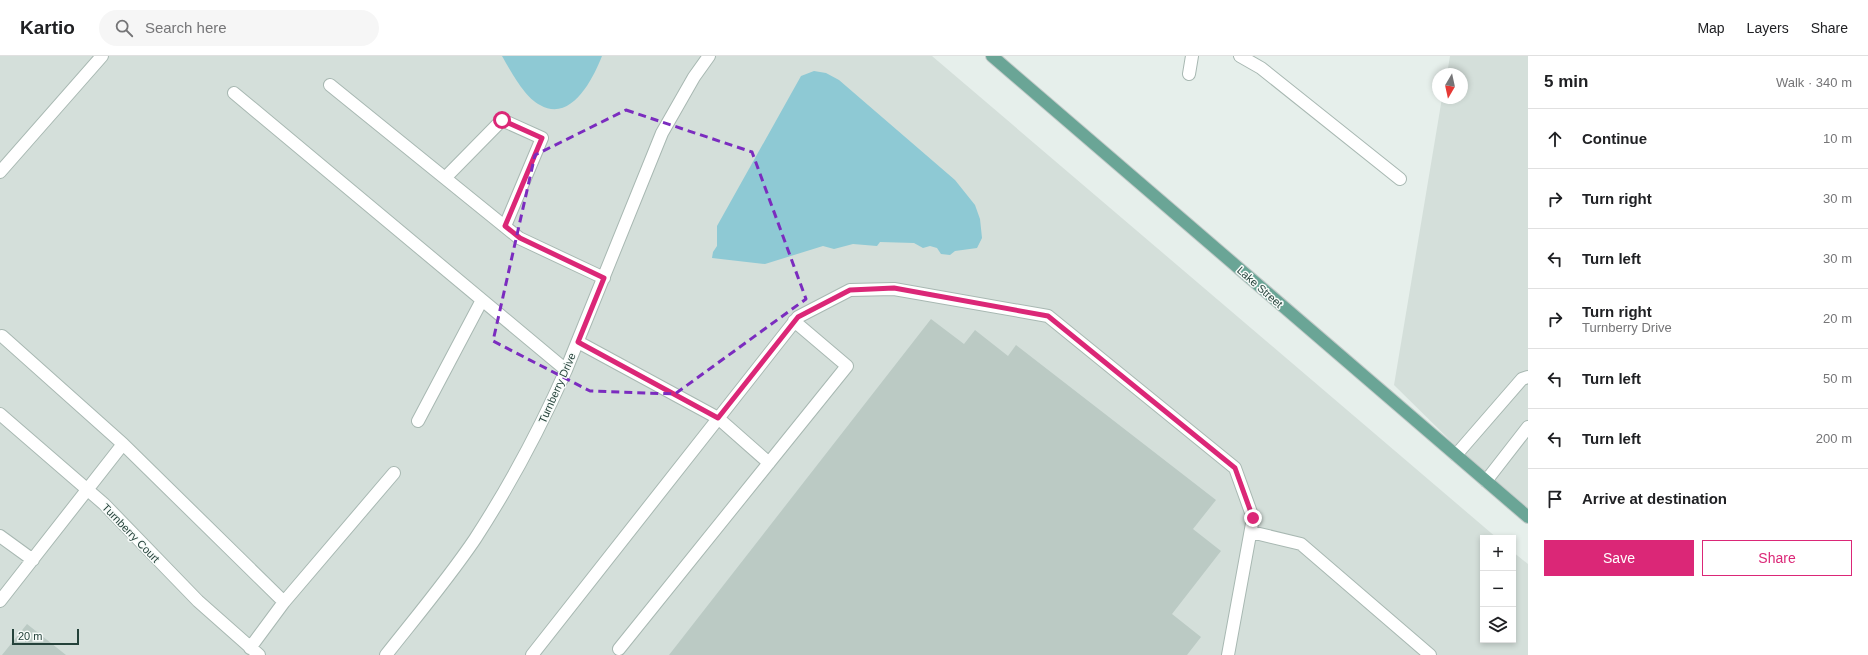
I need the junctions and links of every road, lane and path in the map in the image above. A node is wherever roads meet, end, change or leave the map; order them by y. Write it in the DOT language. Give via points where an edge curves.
graph roads {
  1 [pos="102,56"];
  2 [pos="709,56"];
  3 [pos="992,56"];
  4 [pos="1192,56"];
  5 [pos="1240,56"];
  6 [pos="1189,74"];
  7 [pos="330,85"];
  8 [pos="234,93"];
  9 [pos="0,172"];
  10 [pos="445,178"];
  11 [pos="1400,179"];
  12 [pos="505,226"];
  13 [pos="604,278"];
  14 [pos="482,300"];
  15 [pos="794,321"];
  16 [pos="2,336"];
  17 [pos="578,342"];
  18 [pos="566,370"];
  19 [pos="1528,378"];
  20 [pos="0,414"];
  21 [pos="718,418"];
  22 [pos="418,421"];
  23 [pos="1528,427"];
  24 [pos="123,444"];
  25 [pos="1456,455"];
  26 [pos="769,463"];
  27 [pos="394,473"];
  28 [pos="1486,481"];
  29 [pos="88,490"];
  30 [pos="1528,517"];
  31 [pos="1250,532"];
  32 [pos="0,536"];
  33 [pos="33,560"];
  34 [pos="0,601"];
  35 [pos="284,602"];
  36 [pos="619,649"];
  37 [pos="254,651"];
  38 [pos="386,655"];
  39 [pos="532,655"];
  40 [pos="1228,655"];
  41 [pos="1430,655"];
  1 -- 9 [label="street"];
  2 -- 13 [label="street, Turnberry Drive" via="662,133"];
  3 -- 25 [label="main road, Lake Street"];
  4 -- 6 [label="street"];
  5 -- 11 [label="street" via="1261,68"];
  7 -- 10 [label="street"];
  8 -- 14 [label="street"];
  10 -- 12 [label="street"];
  10 -- 12 [label="street" via="502,120 542,138"];
  12 -- 13 [label="street" via="520,238"];
  13 -- 17 [label="street, Turnberry Drive"];
  14 -- 18 [label="street"];
  14 -- 22 [label="street"];
  15 -- 21 [label="street"];
  15 -- 26 [label="street" via="847,366"];
  15 -- 31 [label="street" via="850,290 894,288 1048,316 1235,468 1253,518"];
  16 -- 24 [label="street"];
  17 -- 18 [label="street, Turnberry Drive"];
  17 -- 21 [label="street"];
  18 -- 38 [label="street, Turnberry Drive" via="518,469 474,539"];
  19 -- 25 [label="street" via="1522,379"];
  20 -- 29 [label="street, Turnberry Court"];
  21 -- 26 [label="street"];
  21 -- 39 [label="street"];
  23 -- 28 [label="street"];
  24 -- 29 [label="street"];
  24 -- 35 [label="street"];
  25 -- 28 [label="main road, Lake Street"];
  26 -- 36 [label="street"];
  27 -- 35 [label="street"];
  28 -- 30 [label="main road, Lake Street"];
  29 -- 33 [label="street"];
  29 -- 37 [label="street, Turnberry Court" via="198,601"];
  31 -- 40 [label="street"];
  31 -- 41 [label="street" via="1301,544"];
  32 -- 33 [label="street"];
  33 -- 34 [label="street"];
  35 -- 37 [label="street"];
}
